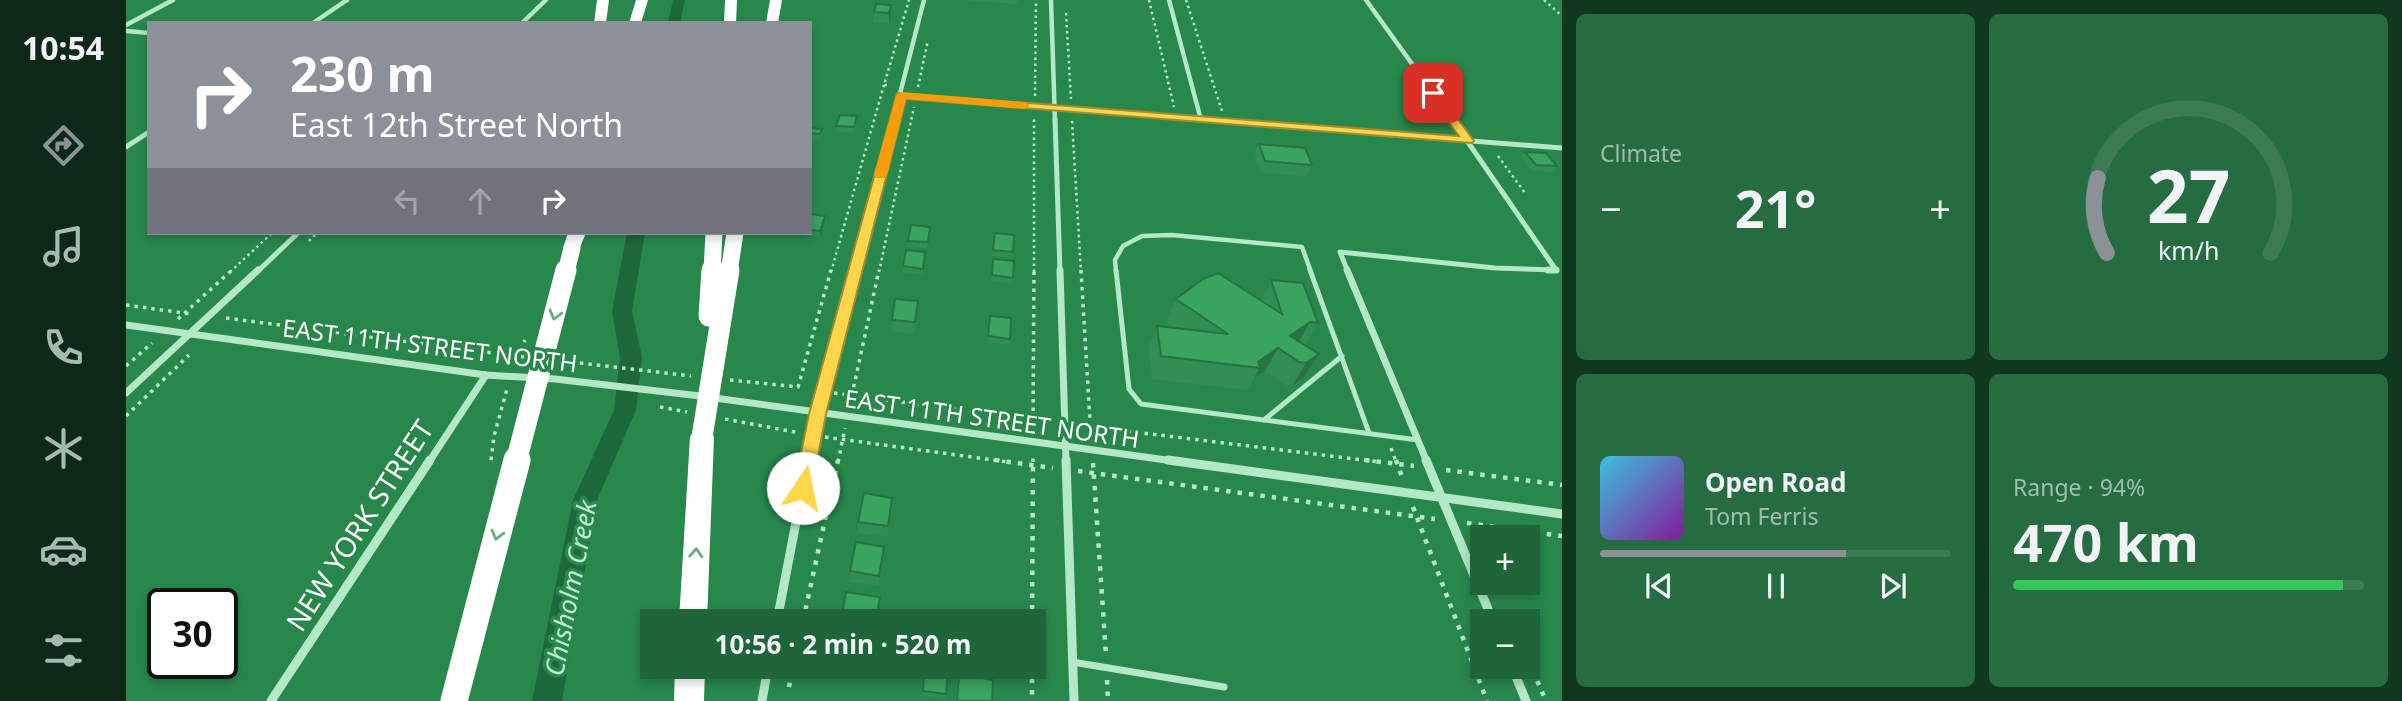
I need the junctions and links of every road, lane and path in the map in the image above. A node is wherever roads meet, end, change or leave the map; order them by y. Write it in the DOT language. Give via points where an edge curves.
graph roads {
  1 [pos="173,0"];
  2 [pos="347,0"];
  3 [pos="546,0"];
  4 [pos="642,0"];
  5 [pos="731,0"];
  6 [pos="775,0"];
  7 [pos="923,0"];
  8 [pos="1036,0"];
  9 [pos="1051,0"];
  10 [pos="1149,0"];
  11 [pos="1169,0"];
  12 [pos="1186,0"];
  13 [pos="1366,0"];
  14 [pos="1544,0"];
  15 [pos="1066,13"];
  16 [pos="1562,16"];
  17 [pos="773,19"];
  18 [pos="316,21"];
  19 [pos="524,21"];
  20 [pos="636,21"];
  21 [pos="730,21"];
  22 [pos="126,25"];
  23 [pos="126,31"];
  24 [pos="147,33"];
  25 [pos="884,85"];
  26 [pos="918,88"];
  27 [pos="901,96"];
  28 [pos="916,97"];
  29 [pos="1035,98"];
  30 [pos="1054,99"];
  31 [pos="1071,100"];
  32 [pos="1035,106"];
  33 [pos="1054,108"];
  34 [pos="1162,108"];
  35 [pos="1071,109"];
  36 [pos="1175,109"];
  37 [pos="1183,110"];
  38 [pos="1222,113"];
  39 [pos="1201,120"];
  40 [pos="147,133"];
  41 [pos="1468,141"];
  42 [pos="1487,142"];
  43 [pos="126,147"];
  44 [pos="1562,148"];
  45 [pos="1525,193"];
  46 [pos="270,235"];
  47 [pos="296,235"];
  48 [pos="714,235"];
  49 [pos="735,235"];
  50 [pos="575,238"];
  51 [pos="126,305"];
  52 [pos="184,313"];
  53 [pos="209,316"];
  54 [pos="126,325"];
  55 [pos="164,331"];
  56 [pos="188,335"];
  57 [pos="492,353"];
  58 [pos="1342,356"];
  59 [pos="586,364"];
  60 [pos="126,366"];
  61 [pos="486,374"];
  62 [pos="699,377"];
  63 [pos="724,380"];
  64 [pos="798,387"];
  65 [pos="824,391"];
  66 [pos="126,393"];
  67 [pos="852,396"];
  68 [pos="654,405"];
  69 [pos="817,414"];
  70 [pos="847,418"];
  71 [pos="722,419"];
  72 [pos="1032,420"];
  73 [pos="1264,420"];
  74 [pos="1064,424"];
  75 [pos="698,425"];
  76 [pos="1090,427"];
  77 [pos="1369,433"];
  78 [pos="813,435"];
  79 [pos="1386,436"];
  80 [pos="843,439"];
  81 [pos="1418,440"];
  82 [pos="1033,443"];
  83 [pos="1065,447"];
  84 [pos="1092,451"];
  85 [pos="1397,464"];
  86 [pos="1032,465"];
  87 [pos="1429,468"];
  88 [pos="1066,469"];
  89 [pos="1094,473"];
  90 [pos="1562,485"];
  91 [pos="1408,494"];
  92 [pos="1442,499"];
  93 [pos="1562,514"];
  94 [pos="1417,516"];
  95 [pos="1451,521"];
  96 [pos="1562,536"];
  97 [pos="693,609"];
  98 [pos="779,609"];
  99 [pos="806,609"];
  100 [pos="1032,609"];
  101 [pos="1488,609"];
  102 [pos="1072,662"];
  103 [pos="1107,668"];
  104 [pos="690,679"];
  105 [pos="766,679"];
  106 [pos="791,679"];
  107 [pos="1032,679"];
  108 [pos="1517,679"];
  109 [pos="1536,679"];
  110 [pos="789,687"];
  111 [pos="1224,687"];
  112 [pos="271,701"];
  113 [pos="454,701"];
  114 [pos="689,701"];
  115 [pos="762,701"];
  116 [pos="1031,701"];
  117 [pos="1074,701"];
  118 [pos="1108,701"];
  119 [pos="1487,701"];
  120 [pos="1526,701"];
  121 [pos="1546,701"];
  1 -- 22 [label="street"];
  2 -- 18 [label="street"];
  3 -- 19 [label="street"];
  4 -- 20 [label="highway"];
  5 -- 21 [label="highway"];
  6 -- 17 [label="highway"];
  7 -- 27 [label="street"];
  8 -- 29 [label="path"];
  9 -- 30 [label="street"];
  10 -- 36 [label="path"];
  11 -- 39 [label="street"];
  12 -- 38 [label="path"];
  13 -- 41 [label="street"];
  14 -- 16 [label="path"];
  15 -- 31 [label="path"];
  23 -- 24 [label="street"];
  25 -- 64 [label="path"];
  26 -- 28 [label="path"];
  27 -- 28 [label="street"];
  27 -- 65 [label="street"];
  28 -- 32 [label="street"];
  28 -- 67 [label="path"];
  29 -- 30 [label="path"];
  29 -- 32 [label="path"];
  30 -- 31 [label="path"];
  30 -- 33 [label="street"];
  31 -- 35 [label="path"];
  32 -- 33 [label="street"];
  32 -- 72 [label="path"];
  33 -- 35 [label="street"];
  33 -- 74 [label="street"];
  34 -- 36 [label="path"];
  35 -- 39 [label="street"];
  35 -- 76 [label="path"];
  36 -- 37 [label="path"];
  39 -- 41 [label="street"];
  40 -- 43 [label="street"];
  41 -- 42 [label="street"];
  41 -- 81 [label="street" via="1556,270 1340,252"];
  42 -- 44 [label="street"];
  42 -- 45 [label="path"];
  46 -- 52 [label="path"];
  47 -- 53 [label="street"];
  48 -- 75 [label="highway, bridge"];
  49 -- 75 [label="highway, bridge"];
  50 -- 113 [label="highway, one-way, bridge"];
  51 -- 52 [label="path"];
  52 -- 53 [label="path"];
  52 -- 55 [label="path"];
  53 -- 56 [label="street"];
  53 -- 57 [label="path"];
  54 -- 55 [label="street, EAST 11TH STREET NORTH"];
  55 -- 56 [label="street, EAST 11TH STREET NORTH"];
  55 -- 60 [label="path"];
  56 -- 61 [label="street, EAST 11TH STREET NORTH"];
  56 -- 66 [label="street"];
  58 -- 73 [label="lane"];
  58 -- 73 [label="lane" via="1302,247 1172,235 1142,236 1123,246 1115,260 1129,389 1142,404"];
  58 -- 77 [label="lane"];
  59 -- 62 [label="path"];
  61 -- 69 [label="street, EAST 11TH STREET NORTH" via="699,396"];
  61 -- 112 [label="street, NEW YORK STREET"];
  63 -- 64 [label="path"];
  64 -- 65 [label="path"];
  65 -- 67 [label="path"];
  65 -- 69 [label="street"];
  67 -- 70 [label="path"];
  67 -- 72 [label="path"];
  68 -- 75 [label="path"];
  69 -- 70 [label="street, EAST 11TH STREET NORTH"];
  69 -- 78 [label="street"];
  70 -- 80 [label="path"];
  70 -- 82 [label="street, EAST 11TH STREET NORTH"];
  71 -- 78 [label="path"];
  72 -- 74 [label="path"];
  72 -- 82 [label="path"];
  73 -- 77 [label="lane"];
  74 -- 76 [label="path"];
  74 -- 83 [label="street"];
  97 -- 75 [label="highway, one-way"];
  76 -- 84 [label="path"];
  76 -- 85 [label="path"];
  77 -- 79 [label="lane"];
  78 -- 80 [label="path"];
  78 -- 98 [label="street"];
  79 -- 81 [label="lane"];
  79 -- 85 [label="path"];
  80 -- 86 [label="path"];
  80 -- 99 [label="path"];
  81 -- 87 [label="street"];
  82 -- 83 [label="street, EAST 11TH STREET NORTH"];
  82 -- 86 [label="path"];
  83 -- 84 [label="street, EAST 11TH STREET NORTH"];
  83 -- 88 [label="street"];
  84 -- 89 [label="path"];
  84 -- 91 [label="street, EAST 11TH STREET NORTH"];
  85 -- 87 [label="path"];
  85 -- 91 [label="path"];
  86 -- 88 [label="path"];
  86 -- 100 [label="path"];
  87 -- 90 [label="path"];
  87 -- 92 [label="street"];
  88 -- 89 [label="path"];
  88 -- 102 [label="street"];
  89 -- 94 [label="path"];
  89 -- 103 [label="path"];
  91 -- 92 [label="street, EAST 11TH STREET NORTH"];
  91 -- 94 [label="path"];
  92 -- 93 [label="street, EAST 11TH STREET NORTH"];
  92 -- 95 [label="street"];
  94 -- 95 [label="path"];
  94 -- 119 [label="path"];
  95 -- 96 [label="path"];
  95 -- 101 [label="street"];
  102 -- 103 [label="lane"];
  102 -- 117 [label="street"];
  103 -- 111 [label="lane"];
  103 -- 118 [label="path"];
  104 -- 114 [label="highway"];
  105 -- 115 [label="street"];
  106 -- 110 [label="path"];
  107 -- 116 [label="path"];
  108 -- 120 [label="street"];
  109 -- 121 [label="path"];
}
